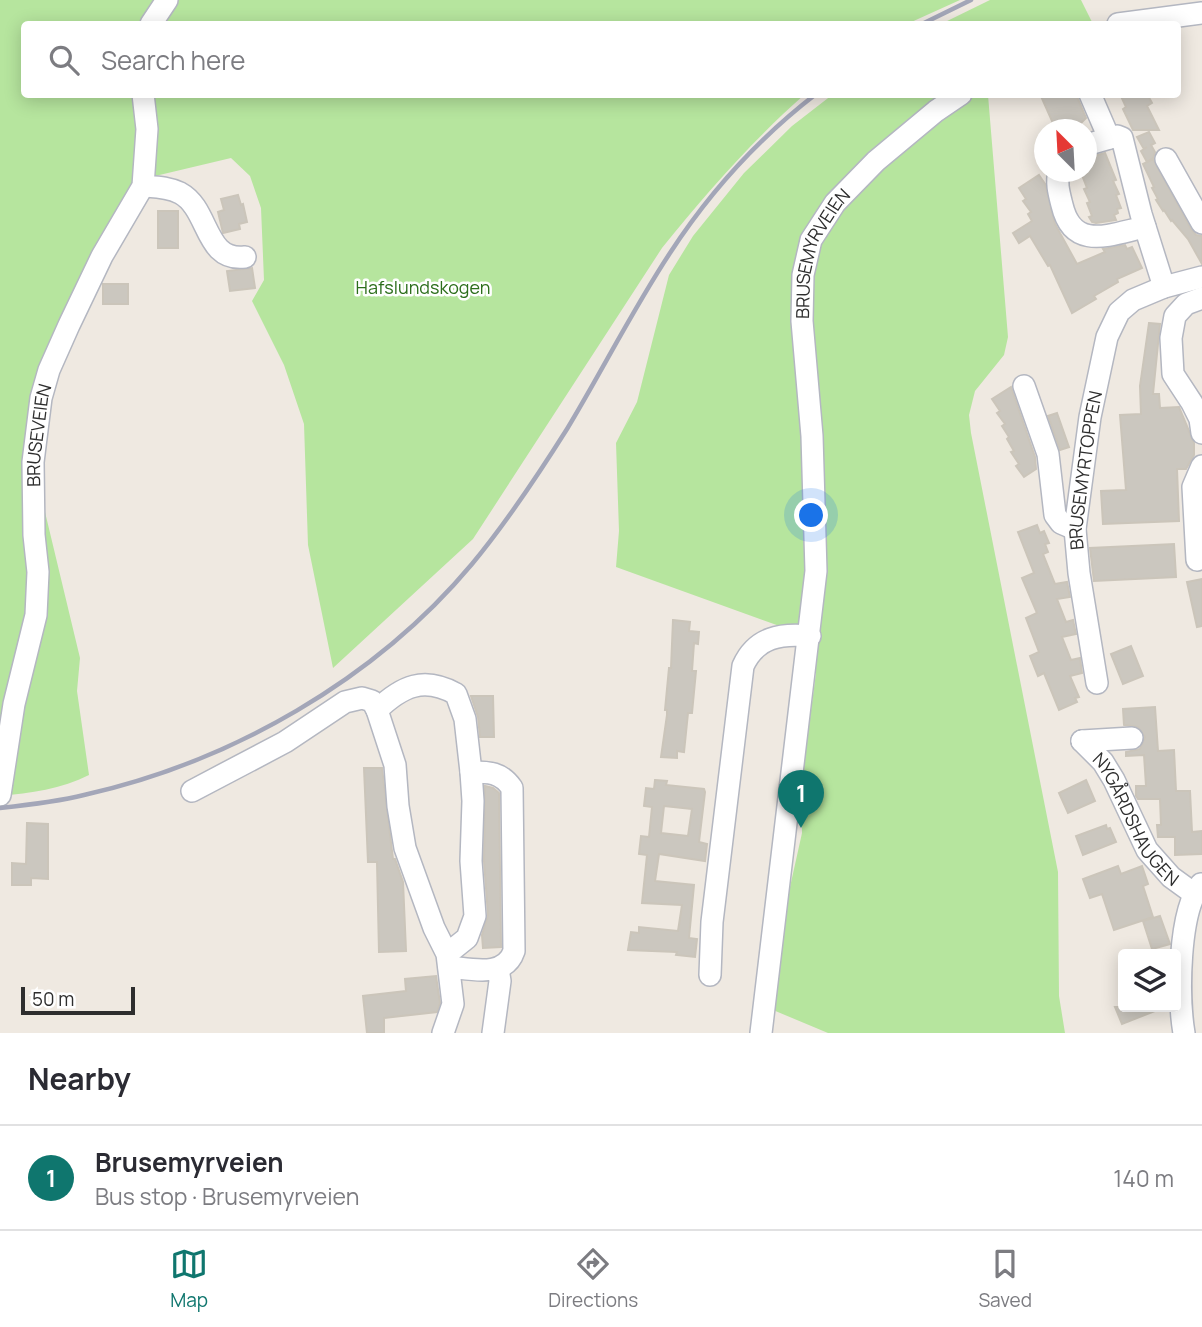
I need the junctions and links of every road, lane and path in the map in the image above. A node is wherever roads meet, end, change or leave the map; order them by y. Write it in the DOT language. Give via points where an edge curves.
graph roads {
  1 [pos="167,0"];
  2 [pos="1202,13"];
  3 [pos="153,21"];
  4 [pos="1141,21"];
  5 [pos="143,98"];
  6 [pos="955,98"];
  7 [pos="1092,98"];
  8 [pos="1109,138"];
  9 [pos="1097,142"];
  10 [pos="1166,159"];
  11 [pos="1058,182"];
  12 [pos="143,186"];
  13 [pos="1202,223"];
  14 [pos="1145,228"];
  15 [pos="245,257"];
  16 [pos="1202,277"];
  17 [pos="1164,287"];
  18 [pos="1202,298"];
  19 [pos="1024,386"];
  20 [pos="1202,433"];
  21 [pos="1202,466"];
  22 [pos="1075,528"];
  23 [pos="1198,560"];
  24 [pos="810,636"];
  25 [pos="1097,683"];
  26 [pos="377,710"];
  27 [pos="1132,738"];
  28 [pos="471,772"];
  29 [pos="192,791"];
  30 [pos="0,795"];
  31 [pos="1198,888"];
  32 [pos="448,960"];
  33 [pos="498,969"];
  34 [pos="710,975"];
  35 [pos="443,1033"];
  36 [pos="493,1033"];
  37 [pos="761,1033"];
  38 [pos="1184,1033"];
  1 -- 3 [label="street"];
  2 -- 4 [label="street"];
  5 -- 12 [label="street, BRUSEVEIEN" via="147,129"];
  6 -- 24 [label="street, BRUSEMYRVEIEN" via="876,161 835,204 811,240 803,275 802,321 812,436 816,571"];
  7 -- 8 [label="street"];
  8 -- 9 [label="street"];
  8 -- 14 [label="street" via="1122,138"];
  10 -- 13 [label="street"];
  11 -- 14 [label="street" via="1064,213 1078,233 1094,238"];
  12 -- 15 [label="street" via="182,194 224,255"];
  12 -- 30 [label="street, BRUSEVEIEN" via="102,256 49,370 41,398 33,462 36,615 14,704"];
  14 -- 17 [label="street"];
  16 -- 17 [label="street, BRUSEMYRTOPPEN"];
  17 -- 22 [label="street, BRUSEMYRTOPPEN" via="1125,304 1107,337 1090,417"];
  18 -- 20 [label="street" via="1186,304 1175,316 1171,338 1173,374 1192,403"];
  19 -- 22 [label="street" via="1048,454 1055,515"];
  21 -- 23 [label="street" via="1193,487"];
  22 -- 25 [label="street, BRUSEMYRTOPPEN"];
  24 -- 34 [label="street" via="772,638 748,654 743,666 712,922"];
  24 -- 37 [label="street, BRUSEMYRVEIEN"];
  26 -- 28 [label="street" via="394,694 421,684 442,686 456,694 465,719"];
  26 -- 29 [label="street" via="372,701 362,698 345,702 285,742"];
  26 -- 32 [label="street" via="395,765 405,848"];
  27 -- 31 [label="street, NYGÅRDSHAUGEN" via="1082,741 1114,780 1153,858 1171,877"];
  28 -- 32 [label="street" via="475,916 467,938"];
  28 -- 33 [label="street" via="495,772 512,788 514,951 511,960"];
  31 -- 38 [label="street, NYGÅRDSHAUGEN" via="1187,917 1181,970"];
  32 -- 33 [label="street"];
  32 -- 35 [label="street" via="453,1004"];
  33 -- 36 [label="street"];
}
